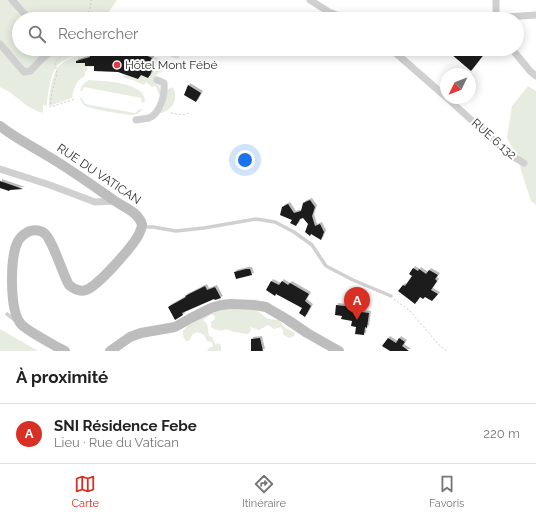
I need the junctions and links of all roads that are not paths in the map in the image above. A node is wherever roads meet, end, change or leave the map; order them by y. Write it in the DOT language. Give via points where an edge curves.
graph roads {
  1 [pos="12,0"];
  2 [pos="310,0"];
  3 [pos="496,0"];
  4 [pos="23,12"];
  5 [pos="332,12"];
  6 [pos="496,12"];
  7 [pos="536,14"];
  8 [pos="524,15"];
  9 [pos="0,44"];
  10 [pos="45,56"];
  11 [pos="399,56"];
  12 [pos="518,56"];
  13 [pos="536,76"];
  14 [pos="157,80"];
  15 [pos="440,93"];
  16 [pos="453,104"];
  17 [pos="136,120"];
  18 [pos="0,126"];
  19 [pos="524,163"];
  20 [pos="0,169"];
  21 [pos="116,201"];
  22 [pos="142,228"];
  23 [pos="391,296"];
  24 [pos="7,314"];
  25 [pos="21,324"];
  26 [pos="65,351"];
  27 [pos="110,351"];
  28 [pos="339,351"];
  1 -- 4 [label="street"];
  2 -- 5 [label="street"];
  3 -- 6 [label="street"];
  7 -- 8 [label="street"];
  9 -- 10 [label="street" via="24,72 30,71"];
  11 -- 15 [label="street, RUE 6.132"];
  12 -- 13 [label="street"];
  14 -- 17 [label="street" via="164,83 165,91 156,113 150,118"];
  16 -- 19 [label="street, RUE 6.132" via="510,155"];
  18 -- 21 [label="street, RUE DU VATICAN"];
  20 -- 21 [label="street" via="95,202"];
  21 -- 22 [label="street, RUE DU VATICAN" via="132,210 140,220"];
  22 -- 23 [label="lane" via="148,226 176,231 256,219 275,222 312,245 326,266"];
  22 -- 25 [label="street" via="135,241 113,266 91,288 83,290 69,285 51,241 44,232 33,231 24,234 14,251 13,266 14,308"];
  24 -- 25 [label="lane"];
  25 -- 26 [label="street"];
  27 -- 28 [label="street" via="130,337 150,330 175,327 211,308 231,304 266,307"];
}
